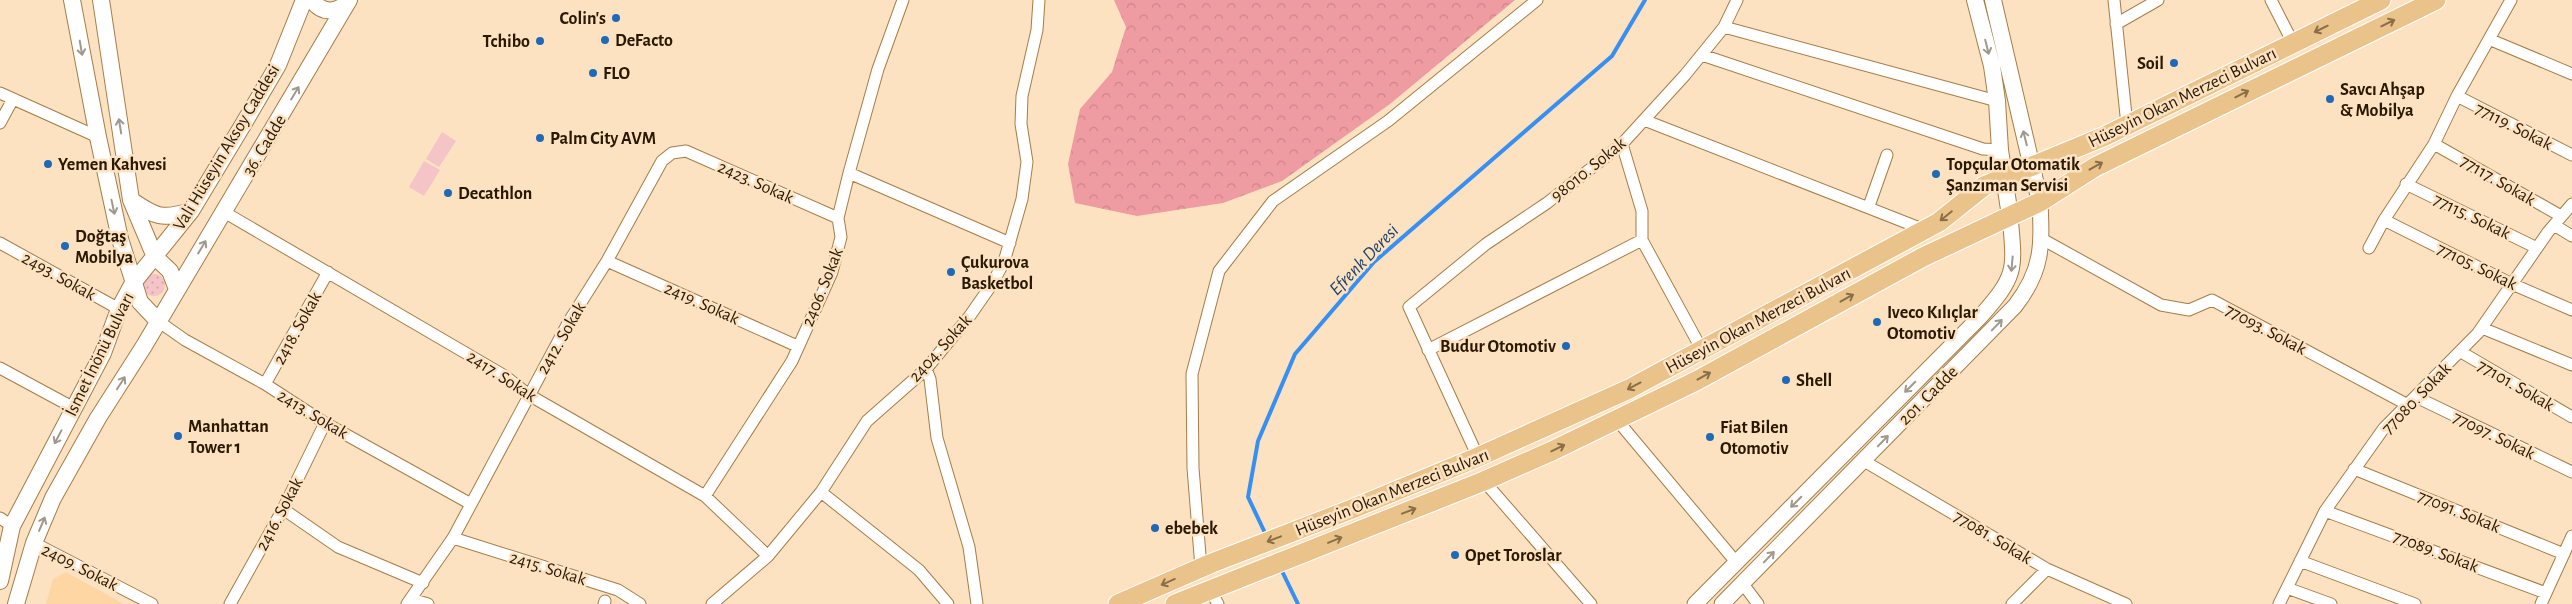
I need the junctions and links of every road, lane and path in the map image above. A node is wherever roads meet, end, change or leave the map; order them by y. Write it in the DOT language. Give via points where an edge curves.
graph roads {
  1 [pos="72,0"];
  2 [pos="100,0"];
  3 [pos="304,0"];
  4 [pos="312,0"];
  5 [pos="903,0"];
  6 [pos="1039,0"];
  7 [pos="1537,0"];
  8 [pos="1737,0"];
  9 [pos="1975,0"];
  10 [pos="1993,0"];
  11 [pos="2114,0"];
  12 [pos="2158,0"];
  13 [pos="2271,0"];
  14 [pos="2381,0"];
  15 [pos="2436,0"];
  16 [pos="2511,0"];
  17 [pos="349,1"];
  18 [pos="2116,24"];
  19 [pos="1724,27"];
  20 [pos="2491,40"];
  21 [pos="2292,43"];
  22 [pos="1702,55"];
  23 [pos="2572,74"];
  24 [pos="0,93"];
  25 [pos="2457,96"];
  26 [pos="13,99"];
  27 [pos="1997,102"];
  28 [pos="1644,120"];
  29 [pos="0,123"];
  30 [pos="2127,125"];
  31 [pos="98,138"];
  32 [pos="1622,144"];
  33 [pos="2434,144"];
  34 [pos="2000,150"];
  35 [pos="672,153"];
  36 [pos="1887,155"];
  37 [pos="2572,155"];
  38 [pos="2032,166"];
  39 [pos="849,173"];
  40 [pos="2004,178"];
  41 [pos="2406,184"];
  42 [pos="131,200"];
  43 [pos="2040,202"];
  44 [pos="2572,204"];
  45 [pos="1868,206"];
  46 [pos="191,211"];
  47 [pos="224,212"];
  48 [pos="2010,216"];
  49 [pos="838,218"];
  50 [pos="2384,220"];
  51 [pos="2558,221"];
  52 [pos="1925,230"];
  53 [pos="2572,236"];
  54 [pos="2042,239"];
  55 [pos="1642,240"];
  56 [pos="0,243"];
  57 [pos="1010,243"];
  58 [pos="2369,248"];
  59 [pos="2537,248"];
  60 [pos="155,257"];
  61 [pos="607,261"];
  62 [pos="328,272"];
  63 [pos="133,284"];
  64 [pos="2512,284"];
  65 [pos="177,289"];
  66 [pos="119,309"];
  67 [pos="2572,310"];
  68 [pos="158,321"];
  69 [pos="2482,328"];
  70 [pos="797,346"];
  71 [pos="1428,350"];
  72 [pos="1702,350"];
  73 [pos="2460,352"];
  74 [pos="2572,365"];
  75 [pos="0,368"];
  76 [pos="926,370"];
  77 [pos="266,384"];
  78 [pos="529,394"];
  79 [pos="2412,401"];
  80 [pos="74,408"];
  81 [pos="2572,417"];
  82 [pos="1617,420"];
  83 [pos="325,423"];
  84 [pos="1478,457"];
  85 [pos="1864,461"];
  86 [pos="2354,469"];
  87 [pos="2572,472"];
  88 [pos="1484,482"];
  89 [pos="821,492"];
  90 [pos="705,496"];
  91 [pos="471,504"];
  92 [pos="283,509"];
  93 [pos="2325,510"];
  94 [pos="6,522"];
  95 [pos="2572,536"];
  96 [pos="453,538"];
  97 [pos="34,543"];
  98 [pos="2564,554"];
  99 [pos="768,556"];
  100 [pos="1736,562"];
  101 [pos="2300,562"];
  102 [pos="1206,565"];
  103 [pos="2047,569"];
  104 [pos="0,581"];
  105 [pos="423,583"];
  106 [pos="1743,584"];
  107 [pos="2287,588"];
  108 [pos="1218,593"];
  109 [pos="2546,593"];
  110 [pos="409,602"];
  111 [pos="16,604"];
  112 [pos="152,604"];
  113 [pos="230,604"];
  114 [pos="428,604"];
  115 [pos="640,604"];
  116 [pos="712,604"];
  117 [pos="948,604"];
  118 [pos="977,604"];
  119 [pos="1118,604"];
  120 [pos="1176,604"];
  121 [pos="1591,604"];
  122 [pos="1695,604"];
  123 [pos="1722,604"];
  124 [pos="1758,604"];
  125 [pos="2012,604"];
  126 [pos="2126,604"];
  127 [pos="2279,604"];
  128 [pos="2331,604"];
  129 [pos="2415,604"];
  130 [pos="2541,604"];
  1 -- 31 [label="main road, İsmet İnönü Bulvarı, one-way"];
  42 -- 2 [label="main road, one-way"];
  3 -- 46 [label="main road, Vali Hüseyin Aksoy Caddesi" via="278,65"];
  4 -- 17 [label="main road" via="319,7 332,11"];
  5 -- 39 [label="street, 2406. Sokak" via="878,69"];
  6 -- 57 [label="street, 2404. Sokak" via="1037,30 1022,96 1021,124 1027,162 1022,199"];
  7 -- 102 [label="street" via="1388,120 1273,201 1219,271 1192,374 1193,468"];
  8 -- 19 [label="street, 98010. Sokak"];
  9 -- 27 [label="main road, 201. Cadde, one-way" via="1992,66"];
  38 -- 10 [label="main road, 201. Cadde, one-way"];
  11 -- 18 [label="street"];
  12 -- 18 [label="street"];
  13 -- 21 [label="street"];
  14 -- 21 [label="main road, Hüseyin Okan Merzeci Bulvarı, one-way"];
  43 -- 15 [label="main road, Hüseyin Okan Merzeci Bulvarı, one-way" via="2095,167"];
  16 -- 20 [label="street"];
  47 -- 17 [label="main road, 36. Cadde, one-way"];
  18 -- 30 [label="street"];
  19 -- 22 [label="street, 98010. Sokak"];
  19 -- 27 [label="street"];
  20 -- 23 [label="street"];
  20 -- 25 [label="street"];
  21 -- 30 [label="main road, Hüseyin Okan Merzeci Bulvarı"];
  22 -- 28 [label="street, 98010. Sokak"];
  22 -- 34 [label="street" via="1983,149"];
  24 -- 26 [label="street"];
  25 -- 33 [label="street"];
  25 -- 37 [label="street, 77119. Sokak"];
  26 -- 29 [label="street"];
  26 -- 31 [label="street"];
  27 -- 34 [label="main road, 201. Cadde"];
  28 -- 32 [label="street, 98010. Sokak"];
  28 -- 45 [label="street"];
  30 -- 38 [label="main road, Hüseyin Okan Merzeci Bulvarı"];
  31 -- 63 [label="main road, İsmet İnönü Bulvarı, one-way"];
  32 -- 55 [label="street" via="1642,211"];
  32 -- 71 [label="street, 98010. Sokak" via="1547,203 1486,244 1409,307"];
  33 -- 41 [label="street"];
  33 -- 51 [label="street, 77117. Sokak"];
  34 -- 40 [label="main road, 201. Cadde"];
  35 -- 49 [label="street, 2423. Sokak" via="686,151"];
  35 -- 61 [label="street, 2412. Sokak" via="662,161"];
  36 -- 45 [label="street"];
  38 -- 40 [label="main road, Hüseyin Okan Merzeci Bulvarı"];
  38 -- 43 [label="main road, 201. Cadde"];
  39 -- 49 [label="street, 2406. Sokak"];
  39 -- 57 [label="street"];
  40 -- 48 [label="main road, 201. Cadde"];
  40 -- 52 [label="main road, Hüseyin Okan Merzeci Bulvarı, one-way" via="1984,186"];
  41 -- 50 [label="street"];
  41 -- 59 [label="street, 77115. Sokak"];
  42 -- 46 [label="main road" via="148,212 168,218"];
  42 -- 60 [label="main road"];
  43 -- 48 [label="main road, Hüseyin Okan Merzeci Bulvarı"];
  43 -- 54 [label="street, 201. Cadde"];
  44 -- 51 [label="street, 77080. Sokak"];
  45 -- 52 [label="street"];
  46 -- 60 [label="main road, Vali Hüseyin Aksoy Caddesi"];
  47 -- 62 [label="street, 2417. Sokak"];
  65 -- 47 [label="main road, 36. Cadde, one-way"];
  82 -- 48 [label="main road, Hüseyin Okan Merzeci Bulvarı, one-way" via="1696,381 1923,257"];
  48 -- 100 [label="street, 201. Cadde, one-way" via="2013,271 2003,291 1980,318"];
  49 -- 70 [label="street, 2406. Sokak" via="841,237 832,272"];
  50 -- 58 [label="street"];
  50 -- 64 [label="street, 77105. Sokak"];
  51 -- 53 [label="street, 77117. Sokak"];
  51 -- 59 [label="street, 77080. Sokak"];
  52 -- 72 [label="main road, Hüseyin Okan Merzeci Bulvarı"];
  54 -- 79 [label="street, 77093. Sokak" via="2161,305 2189,310 2212,300"];
  85 -- 54 [label="street, 201. Cadde, one-way" via="2029,289 2041,254"];
  55 -- 71 [label="street"];
  55 -- 72 [label="street"];
  56 -- 66 [label="street, 2493. Sokak"];
  57 -- 76 [label="street, 2404. Sokak" via="992,284"];
  59 -- 64 [label="street, 77080. Sokak"];
  60 -- 63 [label="main road, Vali Hüseyin Aksoy Caddesi"];
  60 -- 65 [label="main road" via="170,271"];
  61 -- 70 [label="street, 2419. Sokak"];
  61 -- 78 [label="street, 2412. Sokak"];
  62 -- 77 [label="street, 2418. Sokak"];
  62 -- 78 [label="street, 2417. Sokak" via="505,376"];
  63 -- 66 [label="main road, İsmet İnönü Bulvarı"];
  63 -- 68 [label="main road" via="140,302"];
  64 -- 67 [label="street, 77105. Sokak"];
  64 -- 69 [label="street, 77080. Sokak"];
  65 -- 68 [label="main road, İsmet İnönü Bulvarı"];
  66 -- 80 [label="main road, İsmet İnönü Bulvarı" via="104,353"];
  68 -- 77 [label="street, 2413. Sokak" via="185,340"];
  97 -- 68 [label="main road, İsmet İnönü Bulvarı, one-way" via="53,498"];
  69 -- 73 [label="street, 77080. Sokak"];
  69 -- 74 [label="street"];
  70 -- 90 [label="street, 2406. Sokak" via="792,361"];
  71 -- 84 [label="street"];
  72 -- 84 [label="main road, Hüseyin Okan Merzeci Bulvarı, one-way" via="1629,389"];
  73 -- 79 [label="street, 77080. Sokak"];
  73 -- 81 [label="street, 77101. Sokak"];
  75 -- 80 [label="street"];
  76 -- 89 [label="street, 2404. Sokak" via="867,421"];
  76 -- 118 [label="street" via="938,438 969,547"];
  77 -- 83 [label="street, 2413. Sokak"];
  78 -- 90 [label="street, 2417. Sokak"];
  78 -- 91 [label="street, 2412. Sokak"];
  79 -- 86 [label="street, 77080. Sokak" via="2384,428"];
  79 -- 87 [label="street, 77097. Sokak"];
  80 -- 94 [label="main road, İsmet İnönü Bulvarı, one-way"];
  88 -- 82 [label="main road, Hüseyin Okan Merzeci Bulvarı, one-way"];
  82 -- 100 [label="street"];
  83 -- 91 [label="street, 2413. Sokak"];
  83 -- 92 [label="street, 2416. Sokak"];
  84 -- 102 [label="main road, Hüseyin Okan Merzeci Bulvarı, one-way"];
  85 -- 103 [label="street, 77081. Sokak"];
  106 -- 85 [label="street, 201. Cadde, one-way"];
  86 -- 93 [label="street, 77080. Sokak"];
  86 -- 98 [label="street, 77091. Sokak"];
  108 -- 88 [label="main road, Hüseyin Okan Merzeci Bulvarı, one-way" via="1363,529"];
  88 -- 121 [label="street"];
  89 -- 99 [label="street, 2404. Sokak"];
  89 -- 117 [label="street" via="919,570"];
  90 -- 99 [label="street, 2417. Sokak"];
  91 -- 96 [label="street, 2412. Sokak"];
  92 -- 105 [label="street" via="338,547"];
  92 -- 113 [label="street, 2416. Sokak"];
  93 -- 101 [label="street, 77080. Sokak"];
  93 -- 109 [label="street, 77089. Sokak"];
  94 -- 104 [label="main road, İsmet İnönü Bulvarı"];
  95 -- 98 [label="street"];
  96 -- 105 [label="street, 2412. Sokak"];
  96 -- 115 [label="street, 2415. Sokak" via="618,590"];
  97 -- 111 [label="main road, İsmet İnönü Bulvarı"];
  97 -- 112 [label="street, 2409. Sokak"];
  98 -- 109 [label="street"];
  99 -- 116 [label="street, 2404. Sokak"];
  100 -- 122 [label="street, 201. Cadde"];
  101 -- 107 [label="street, 77080. Sokak"];
  101 -- 129 [label="street"];
  102 -- 119 [label="main road, Hüseyin Okan Merzeci Bulvarı, one-way"];
  103 -- 125 [label="street"];
  103 -- 126 [label="street, 77081. Sokak"];
  105 -- 110 [label="street, 2412. Sokak"];
  106 -- 123 [label="street, 201. Cadde"];
  106 -- 124 [label="street"];
  107 -- 127 [label="street, 77080. Sokak"];
  107 -- 128 [label="street"];
  108 -- 120 [label="main road, Hüseyin Okan Merzeci Bulvarı"];
  109 -- 130 [label="street"];
  110 -- 114 [label="street"];
}
